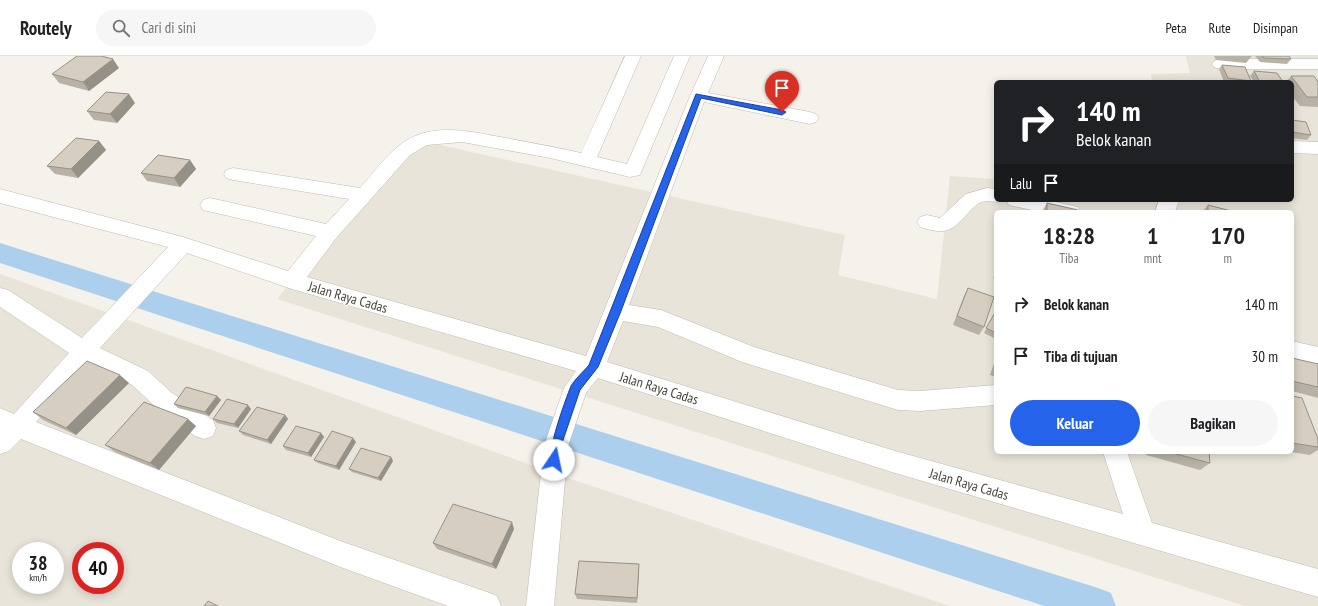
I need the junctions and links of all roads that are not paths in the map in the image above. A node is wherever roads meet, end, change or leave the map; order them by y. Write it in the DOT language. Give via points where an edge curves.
graph roads {
  1 [pos="633,56"];
  2 [pos="681,56"];
  3 [pos="716,56"];
  4 [pos="1220,64"];
  5 [pos="1317,65"];
  6 [pos="698,96"];
  7 [pos="810,118"];
  8 [pos="1294,146"];
  9 [pos="1318,148"];
  10 [pos="587,160"];
  11 [pos="233,174"];
  12 [pos="364,195"];
  13 [pos="0,196"];
  14 [pos="994,196"];
  15 [pos="1025,202"];
  16 [pos="210,205"];
  17 [pos="1062,210"];
  18 [pos="927,222"];
  19 [pos="330,232"];
  20 [pos="183,244"];
  21 [pos="292,281"];
  22 [pos="0,296"];
  23 [pos="616,311"];
  24 [pos="1294,350"];
  25 [pos="84,351"];
  26 [pos="1318,356"];
  27 [pos="593,367"];
  28 [pos="994,395"];
  29 [pos="204,428"];
  30 [pos="6,429"];
  31 [pos="1116,454"];
  32 [pos="1142,533"];
  33 [pos="1318,583"];
  34 [pos="487,606"];
  35 [pos="540,606"];
  1 -- 10 [label="street"];
  2 -- 10 [label="street" via="634,169 630,171"];
  3 -- 6 [label="street"];
  4 -- 5 [label="street"];
  6 -- 7 [label="street"];
  6 -- 23 [label="street"];
  8 -- 9 [label="street"];
  10 -- 12 [label="street" via="462,136 435,136 421,140 404,151"];
  11 -- 12 [label="street"];
  12 -- 19 [label="street"];
  13 -- 20 [label="street, Jalan Raya Cadas"];
  14 -- 18 [label="street" via="977,195 941,226"];
  15 -- 17 [label="street"];
  16 -- 19 [label="street"];
  19 -- 21 [label="street"];
  20 -- 21 [label="street, Jalan Raya Cadas"];
  20 -- 25 [label="street"];
  21 -- 27 [label="street, Jalan Raya Cadas"];
  22 -- 25 [label="street"];
  23 -- 27 [label="street"];
  23 -- 28 [label="street" via="661,319 750,355 898,400 920,401"];
  24 -- 26 [label="street"];
  25 -- 29 [label="street" via="140,378 164,400"];
  25 -- 30 [label="street"];
  27 -- 32 [label="street, Jalan Raya Cadas" via="894,462"];
  27 -- 35 [label="street" via="576,388 556,446"];
  30 -- 34 [label="street"];
  31 -- 32 [label="street"];
  32 -- 33 [label="street, Jalan Raya Cadas"];
}
